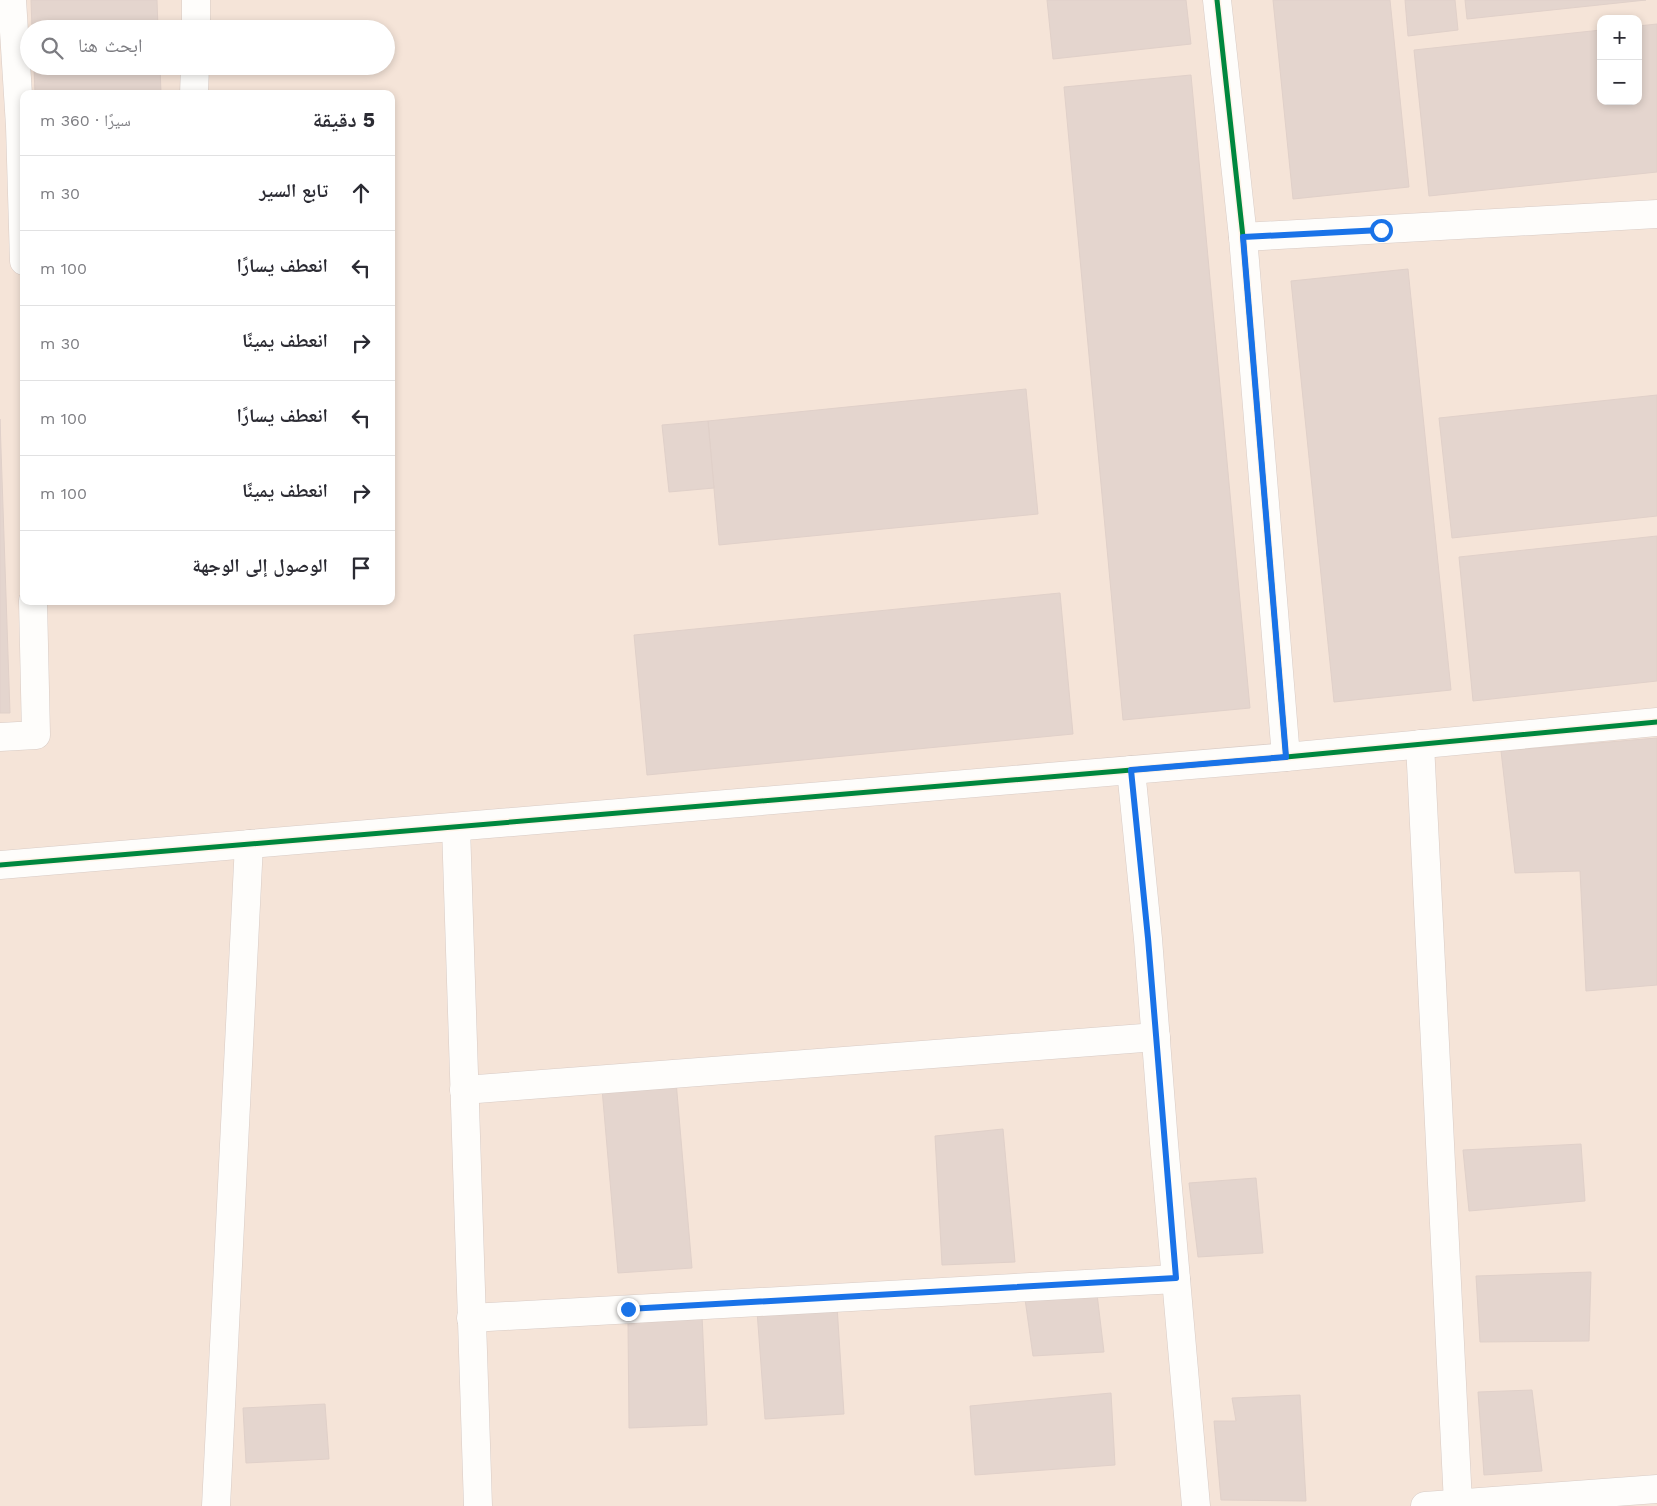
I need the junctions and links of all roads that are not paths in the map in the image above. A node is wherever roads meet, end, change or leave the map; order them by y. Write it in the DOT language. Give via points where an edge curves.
graph roads {
  1 [pos="12,0"];
  2 [pos="196,0"];
  3 [pos="1217,0"];
  4 [pos="196,20"];
  5 [pos="195,75"];
  6 [pos="194,90"];
  7 [pos="20,101"];
  8 [pos="1657,214"];
  9 [pos="1243,237"];
  10 [pos="0,241"];
  11 [pos="20,242"];
  12 [pos="32,605"];
  13 [pos="1657,722"];
  14 [pos="0,737"];
  15 [pos="1420,744"];
  16 [pos="1286,757"];
  17 [pos="1131,770"];
  18 [pos="456,827"];
  19 [pos="249,844"];
  20 [pos="0,865"];
  21 [pos="1156,1037"];
  22 [pos="464,1090"];
  23 [pos="1176,1278"];
  24 [pos="471,1318"];
  25 [pos="1657,1488"];
  26 [pos="1458,1504"];
  27 [pos="216,1506"];
  28 [pos="478,1506"];
  29 [pos="1196,1506"];
  30 [pos="1425,1506"];
  1 -- 7 [label="street"];
  2 -- 4 [label="street"];
  3 -- 9 [label="street"];
  5 -- 6 [label="street"];
  8 -- 9 [label="street"];
  9 -- 16 [label="street"];
  10 -- 11 [label="street"];
  12 -- 14 [label="street" via="36,735"];
  13 -- 15 [label="street"];
  15 -- 16 [label="street"];
  15 -- 26 [label="street"];
  16 -- 17 [label="street"];
  17 -- 18 [label="street"];
  17 -- 21 [label="street"];
  18 -- 19 [label="street"];
  18 -- 22 [label="street"];
  19 -- 20 [label="street"];
  19 -- 27 [label="street"];
  21 -- 22 [label="street"];
  21 -- 23 [label="street"];
  22 -- 24 [label="street"];
  23 -- 24 [label="street"];
  23 -- 29 [label="street"];
  24 -- 28 [label="street"];
  25 -- 26 [label="street"];
  26 -- 30 [label="street"];
}
